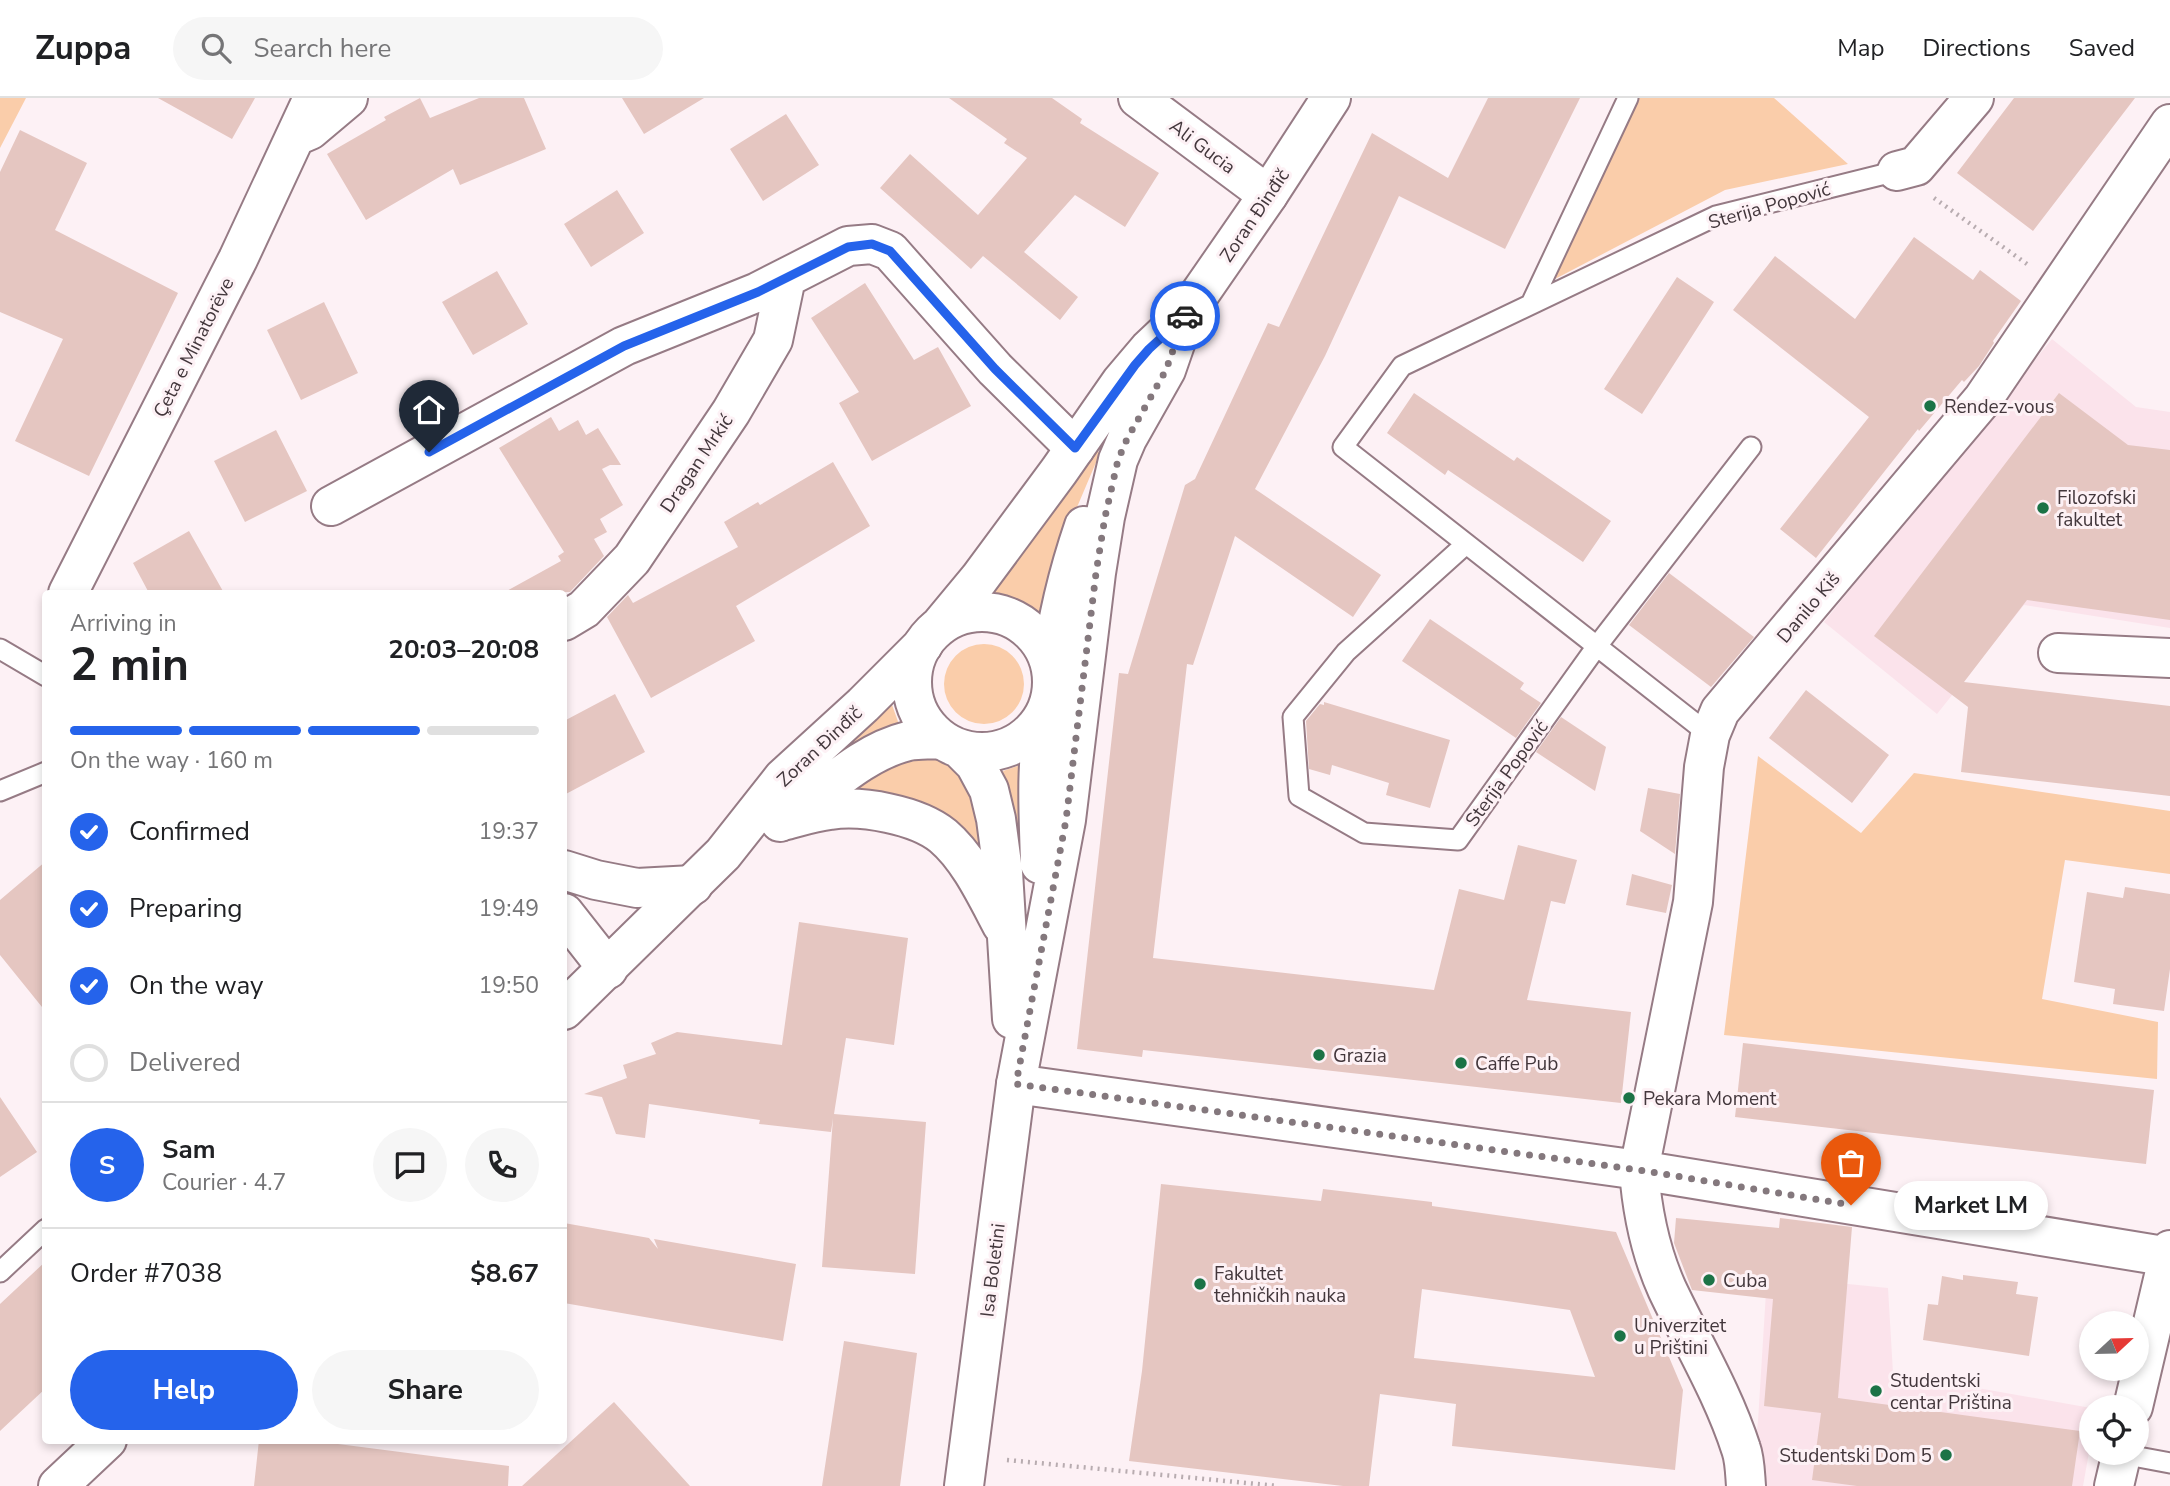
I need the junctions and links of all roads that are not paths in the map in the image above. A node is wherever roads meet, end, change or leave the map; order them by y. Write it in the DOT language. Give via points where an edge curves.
graph roads {
  1 [pos="313,98"];
  2 [pos="348,98"];
  3 [pos="1138,98"];
  4 [pos="1331,98"];
  5 [pos="1628,98"];
  6 [pos="1974,98"];
  7 [pos="2170,124"];
  8 [pos="295,137"];
  9 [pos="1896,171"];
  10 [pos="1268,195"];
  11 [pos="786,278"];
  12 [pos="1531,304"];
  13 [pos="1185,315"];
  14 [pos="1751,447"];
  15 [pos="1075,448"];
  16 [pos="1118,460"];
  17 [pos="331,506"];
  18 [pos="1466,544"];
  19 [pos="70,590"];
  20 [pos="567,619"];
  21 [pos="931,636"];
  22 [pos="1597,646"];
  23 [pos="0,649"];
  24 [pos="2058,653"];
  25 [pos="2170,658"];
  26 [pos="42,674"];
  27 [pos="1050,684"];
  28 [pos="1710,735"];
  29 [pos="950,744"];
  30 [pos="42,774"];
  31 [pos="0,791"];
  32 [pos="782,821"];
  33 [pos="723,854"];
  34 [pos="567,871"];
  35 [pos="693,885"];
  36 [pos="567,917"];
  37 [pos="1025,941"];
  38 [pos="608,969"];
  39 [pos="567,1007"];
  40 [pos="1016,1084"];
  41 [pos="1639,1170"];
  42 [pos="42,1233"];
  43 [pos="2169,1255"];
  44 [pos="0,1272"];
  45 [pos="2136,1395"];
  46 [pos="103,1444"];
  47 [pos="2149,1463"];
  48 [pos="2170,1463"];
  49 [pos="966,1471"];
  50 [pos="58,1486"];
  51 [pos="1746,1486"];
  1 -- 8 [label="street, Çeta e Minatorëve"];
  2 -- 8 [label="street"];
  3 -- 10 [label="street, Ali Gucia"];
  4 -- 10 [label="street, Zoran Đinđič"];
  5 -- 12 [label="lane"];
  6 -- 9 [label="street, Sterija Popović" via="1916,166"];
  7 -- 28 [label="street, Danilo Kiš" via="1983,399 1720,711"];
  8 -- 19 [label="street, Çeta e Minatorëve"];
  9 -- 12 [label="lane, Sterija Popović" via="1716,216"];
  10 -- 13 [label="street, Zoran Đinđič"];
  11 -- 15 [label="street" via="848,247 872,244 890,251 995,369"];
  11 -- 17 [label="street" via="624,346"];
  11 -- 20 [label="street, Dragan Mrkić" via="773,340 731,412 632,559 584,609"];
  12 -- 18 [label="lane, Sterija Popović" via="1402,366 1343,447"];
  13 -- 15 [label="street, Zoran Đinđič" via="1121,382"];
  13 -- 16 [label="street, Isa Boletini" via="1166,370"];
  14 -- 22 [label="lane, Sterija Popović"];
  15 -- 21 [label="street, Zoran Đinđič"];
  16 -- 27 [label="street" via="1089,509 1077,547 1056,625"];
  16 -- 37 [label="street, Isa Boletini" via="1097,562 1066,820"];
  18 -- 22 [label="lane, Sterija Popović"];
  18 -- 22 [label="lane, Sterija Popović" via="1346,652 1293,717 1299,796 1364,834 1458,840"];
  21 -- 27 [label="street, Zoran Đinđič" via="961,615 984,612 1006,616 1027,628 1042,646"];
  21 -- 29 [label="street, Zoran Đinđič" via="914,664 912,685 926,724"];
  21 -- 33 [label="street, Zoran Đinđič" via="783,778"];
  22 -- 28 [label="lane, Sterija Popović"];
  23 -- 26 [label="lane"];
  24 -- 25 [label="street"];
  27 -- 29 [label="street, Zoran Đinđič" via="1040,722 1024,739 1004,749 982,752"];
  27 -- 37 [label="street" via="1038,764"];
  28 -- 41 [label="street, Danilo Kiš" via="1693,901"];
  29 -- 32 [label="street, Zoran Đinđič" via="910,741 877,754"];
  29 -- 37 [label="street, Isa Boletini" via="975,764 989,790 1003,872"];
  30 -- 31 [label="lane"];
  32 -- 33 [label="street, Zoran Đinđič"];
  32 -- 37 [label="street" via="831,809 887,812 915,822 942,836"];
  33 -- 35 [label="street, Zoran Đinđič"];
  34 -- 35 [label="street" via="638,888"];
  35 -- 38 [label="street, Zoran Đinđič"];
  36 -- 38 [label="street"];
  37 -- 40 [label="street, Isa Boletini"];
  38 -- 39 [label="street, Zoran Đinđič"];
  40 -- 41 [label="street"];
  40 -- 49 [label="street, Isa Boletini"];
  41 -- 43 [label="street"];
  41 -- 51 [label="street, Danilo Kiš" via="1642,1208 1653,1247 1667,1288 1711,1374 1742,1451"];
  42 -- 44 [label="lane"];
  43 -- 45 [label="street"];
  46 -- 50 [label="street"];
  47 -- 48 [label="lane"];
}
